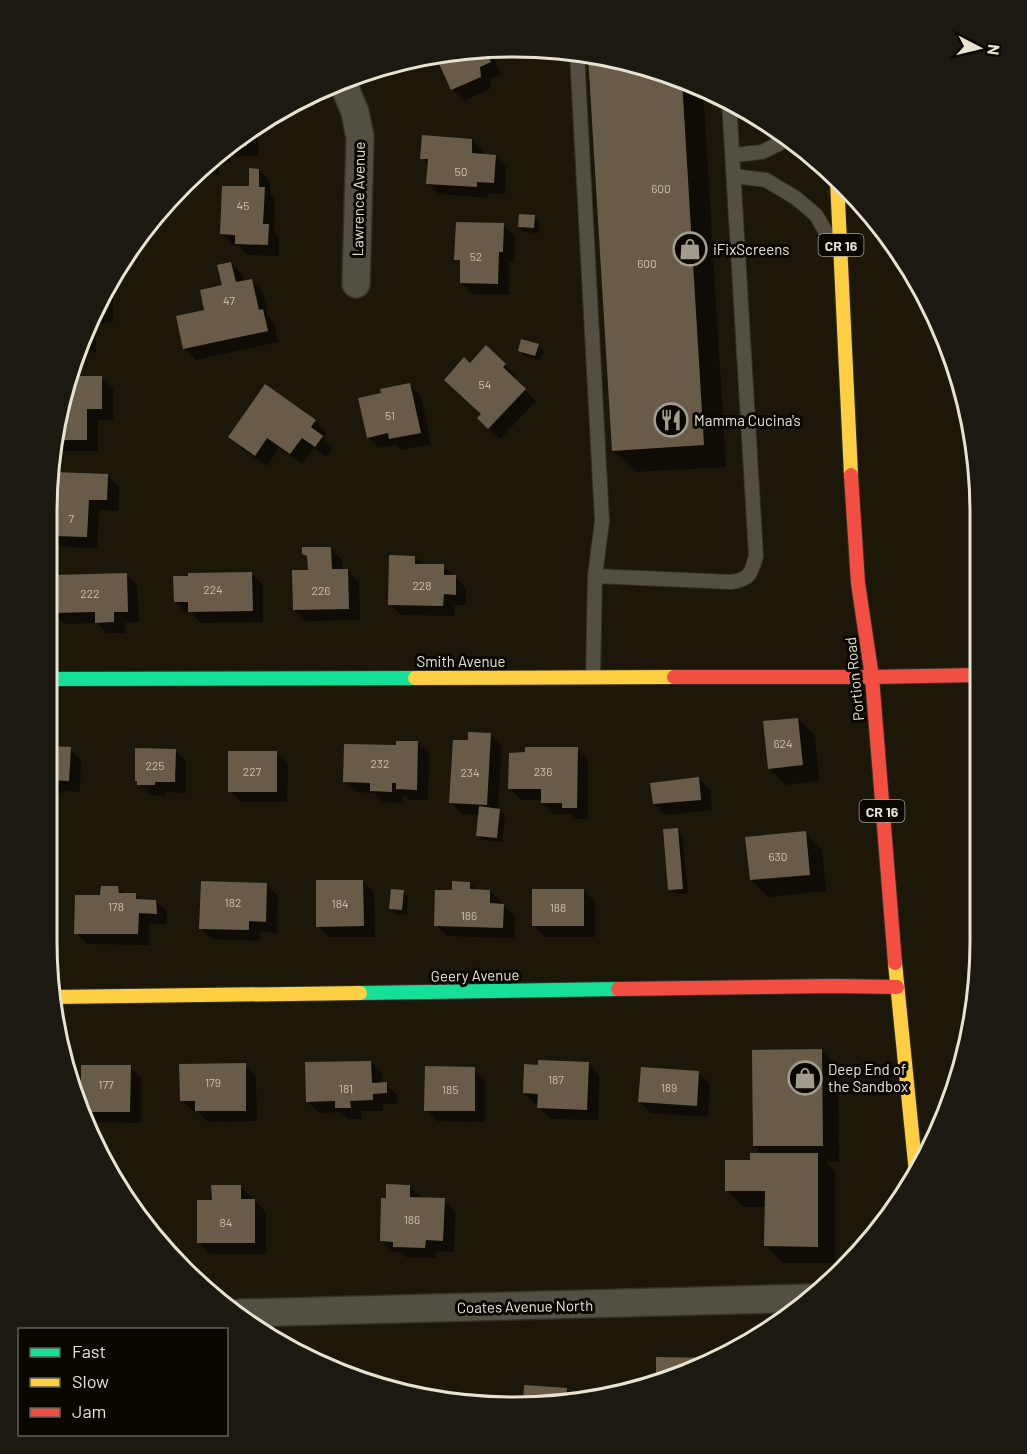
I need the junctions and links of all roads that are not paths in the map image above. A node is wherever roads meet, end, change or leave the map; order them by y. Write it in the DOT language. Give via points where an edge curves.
graph roads {
  1 [pos="578,62"];
  2 [pos="346,89"];
  3 [pos="730,112"];
  4 [pos="780,143"];
  5 [pos="732,155"];
  6 [pos="734,176"];
  7 [pos="838,193"];
  8 [pos="842,276"];
  9 [pos="356,284"];
  10 [pos="596,576"];
  11 [pos="970,675"];
  12 [pos="593,677"];
  13 [pos="872,677"];
  14 [pos="57,679"];
  15 [pos="897,987"];
  16 [pos="61,997"];
  17 [pos="915,1158"];
  18 [pos="797,1298"];
  19 [pos="250,1313"];
  1 -- 10 [label="lane" via="602,520"];
  2 -- 9 [label="street, Lawrence Avenue" via="360,137"];
  3 -- 5 [label="lane"];
  4 -- 5 [label="lane" via="762,152"];
  5 -- 6 [label="lane"];
  6 -- 8 [label="lane" via="766,180 816,216 828,234"];
  6 -- 10 [label="lane" via="756,555 751,571 744,580 731,582"];
  7 -- 8 [label="street, Portion Road / CR 16"];
  8 -- 13 [label="street, Portion Road / CR 16" via="857,571"];
  10 -- 12 [label="lane"];
  11 -- 13 [label="street, Smith Avenue"];
  12 -- 13 [label="street, Smith Avenue"];
  12 -- 14 [label="street, Smith Avenue"];
  13 -- 15 [label="street, Portion Road / CR 16"];
  15 -- 16 [label="street, Geery Avenue"];
  15 -- 17 [label="street, Portion Road / CR 16"];
  18 -- 19 [label="street, Coates Avenue North"];
}
